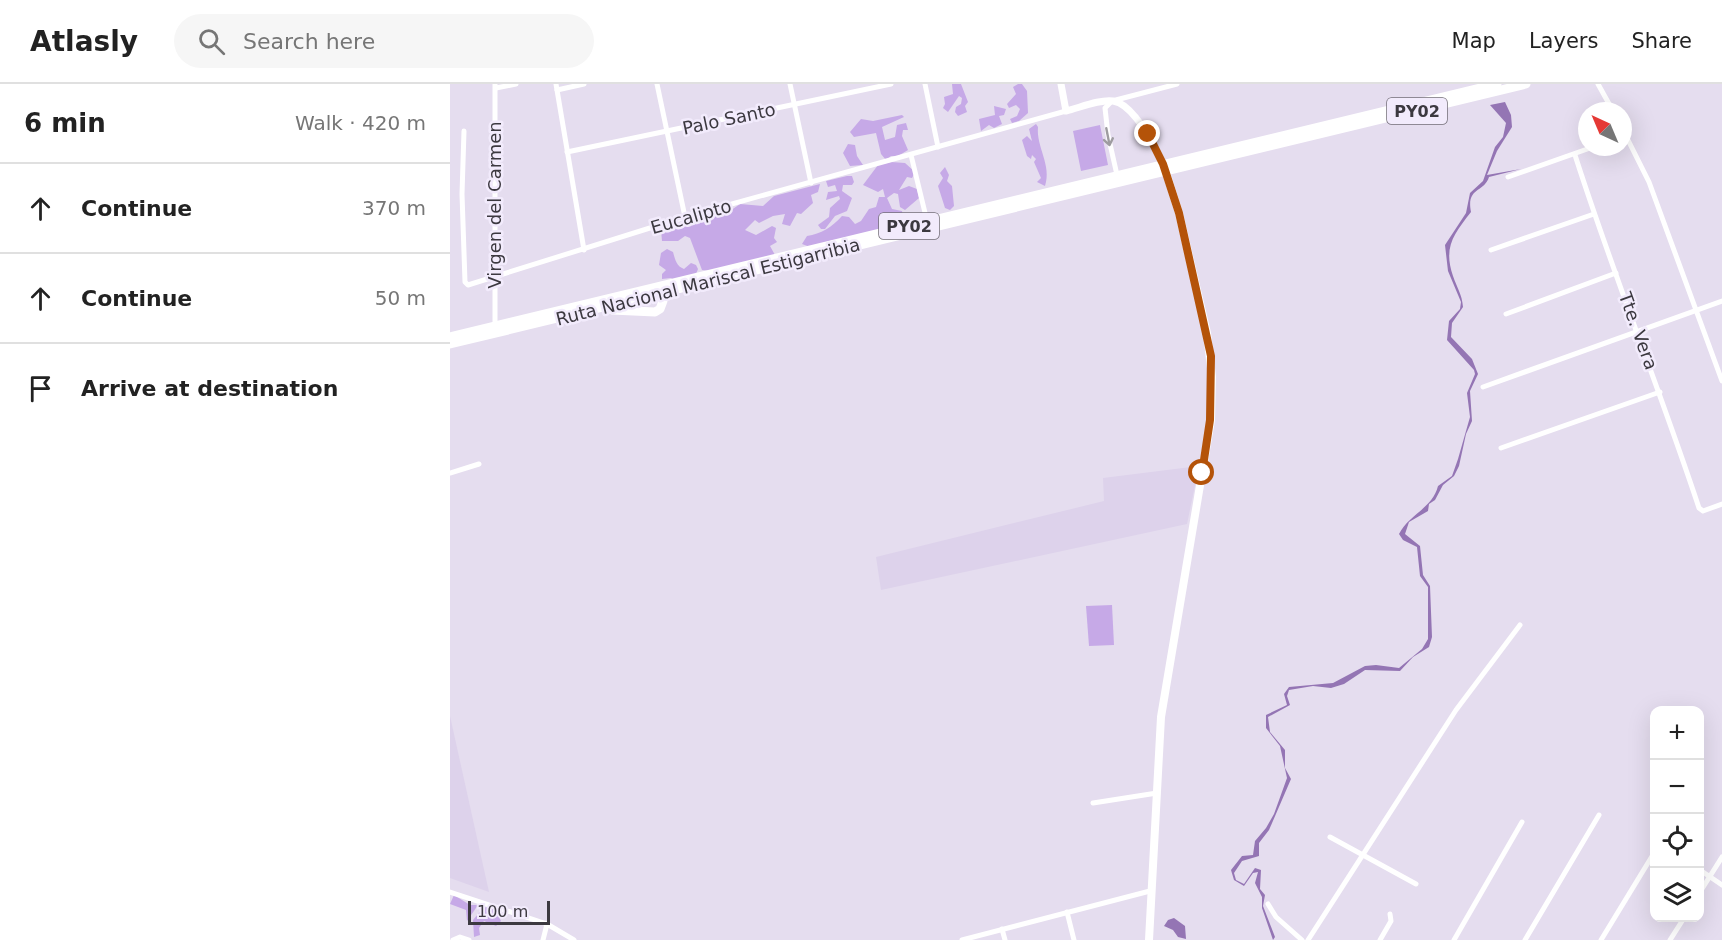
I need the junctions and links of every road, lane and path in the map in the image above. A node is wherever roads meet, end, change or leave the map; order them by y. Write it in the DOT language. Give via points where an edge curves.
graph roads {
  1 [pos="516,84"];
  2 [pos="584,84"];
  3 [pos="657,84"];
  4 [pos="790,84"];
  5 [pos="891,84"];
  6 [pos="925,84"];
  7 [pos="1061,84"];
  8 [pos="1177,84"];
  9 [pos="1497,84"];
  10 [pos="1526,84"];
  11 [pos="1598,84"];
  12 [pos="495,86"];
  13 [pos="556,87"];
  14 [pos="1112,101"];
  15 [pos="1608,102"];
  16 [pos="794,105"];
  17 [pos="1066,111"];
  18 [pos="464,131"];
  19 [pos="667,132"];
  20 [pos="938,147"];
  21 [pos="1632,148"];
  22 [pos="567,152"];
  23 [pos="1578,153"];
  24 [pos="1575,154"];
  25 [pos="911,155"];
  26 [pos="1165,167"];
  27 [pos="1117,175"];
  28 [pos="1508,177"];
  29 [pos="811,183"];
  30 [pos="1594,214"];
  31 [pos="685,217"];
  32 [pos="927,221"];
  33 [pos="584,250"];
  34 [pos="1491,250"];
  35 [pos="1616,273"];
  36 [pos="493,278"];
  37 [pos="657,291"];
  38 [pos="1722,301"];
  39 [pos="1697,310"];
  40 [pos="1506,314"];
  41 [pos="563,317"];
  42 [pos="495,326"];
  43 [pos="1637,332"];
  44 [pos="450,337"];
  45 [pos="450,344"];
  46 [pos="1722,381"];
  47 [pos="1483,387"];
  48 [pos="1660,392"];
  49 [pos="1501,448"];
  50 [pos="479,464"];
  51 [pos="450,472"];
  52 [pos="1722,504"];
  53 [pos="1521,625"];
  54 [pos="1156,793"];
  55 [pos="1093,803"];
  56 [pos="1599,815"];
  57 [pos="1522,822"];
  58 [pos="1330,837"];
  59 [pos="1362,856"];
  60 [pos="1722,857"];
  61 [pos="1650,860"];
  62 [pos="1704,873"];
  63 [pos="1709,876"];
  64 [pos="1416,884"];
  65 [pos="1704,885"];
  66 [pos="1722,885"];
  67 [pos="1150,891"];
  68 [pos="450,892"];
  69 [pos="1268,904"];
  70 [pos="1067,912"];
  71 [pos="1390,914"];
  72 [pos="1681,922"];
  73 [pos="547,924"];
  74 [pos="1002,929"];
  75 [pos="469,939"];
  76 [pos="453,940"];
  77 [pos="543,940"];
  78 [pos="574,940"];
  79 [pos="962,940"];
  80 [pos="1005,940"];
  81 [pos="1074,940"];
  82 [pos="1149,940"];
  83 [pos="1302,940"];
  84 [pos="1308,940"];
  85 [pos="1380,940"];
  86 [pos="1454,940"];
  87 [pos="1525,940"];
  88 [pos="1601,940"];
  89 [pos="1670,940"];
  1 -- 12 [label="street"];
  2 -- 13 [label="street"];
  3 -- 19 [label="street"];
  4 -- 16 [label="street"];
  5 -- 16 [label="street, Palo Santo"];
  6 -- 20 [label="street"];
  7 -- 17 [label="street"];
  8 -- 14 [label="street"];
  9 -- 26 [label="highway, Ruta Nacional Mariscal Estigarribia / PY02"];
  10 -- 26 [label="highway, Ruta Nacional Mariscal Estigarribia / PY02"];
  11 -- 15 [label="street"];
  12 -- 36 [label="street, Virgen del Carmen"];
  13 -- 22 [label="street"];
  14 -- 17 [label="street"];
  14 -- 26 [label="street" via="1125,107 1148,134"];
  14 -- 27 [label="street, one-way" via="1104,112"];
  16 -- 19 [label="street, Palo Santo"];
  16 -- 29 [label="street"];
  17 -- 20 [label="street, Eucalipto"];
  18 -- 36 [label="street, Eucalipto" via="465,282 468,285"];
  19 -- 22 [label="street, Palo Santo"];
  19 -- 31 [label="street"];
  20 -- 25 [label="street, Eucalipto"];
  21 -- 39 [label="street" via="1649,182"];
  22 -- 33 [label="street"];
  23 -- 24 [label="street"];
  24 -- 28 [label="street"];
  24 -- 30 [label="street, Tte. Vera"];
  25 -- 29 [label="street, Eucalipto"];
  25 -- 32 [label="street"];
  26 -- 27 [label="highway, Ruta Nacional Mariscal Estigarribia / PY02"];
  26 -- 37 [label="highway, Ruta Nacional Mariscal Estigarribia / PY02"];
  26 -- 54 [label="main road" via="1200,298 1212,377 1209,430 1161,717"];
  27 -- 32 [label="highway, Ruta Nacional Mariscal Estigarribia / PY02"];
  29 -- 31 [label="street, Eucalipto"];
  30 -- 34 [label="street"];
  30 -- 35 [label="street, Tte. Vera"];
  31 -- 33 [label="street, Eucalipto"];
  32 -- 37 [label="highway, Ruta Nacional Mariscal Estigarribia / PY02"];
  33 -- 36 [label="street, Eucalipto"];
  35 -- 40 [label="street"];
  35 -- 43 [label="street, Tte. Vera"];
  36 -- 42 [label="street, Virgen del Carmen"];
  37 -- 41 [label="highway, Ruta Nacional Mariscal Estigarribia / PY02"];
  37 -- 41 [label="highway" via="662,306 655,312 618,309"];
  37 -- 42 [label="highway, Ruta Nacional Mariscal Estigarribia / PY02"];
  38 -- 39 [label="street"];
  39 -- 43 [label="street"];
  39 -- 46 [label="street"];
  41 -- 45 [label="highway, Ruta Nacional Mariscal Estigarribia / PY02"];
  42 -- 44 [label="highway, Ruta Nacional Mariscal Estigarribia / PY02"];
  43 -- 47 [label="street"];
  43 -- 48 [label="street, Tte. Vera"];
  48 -- 49 [label="street"];
  48 -- 52 [label="street, Tte. Vera" via="1700,508 1703,512"];
  50 -- 51 [label="street"];
  53 -- 59 [label="street" via="1456,710"];
  54 -- 55 [label="street"];
  54 -- 67 [label="main road"];
  56 -- 87 [label="street"];
  57 -- 86 [label="street"];
  58 -- 59 [label="street"];
  59 -- 64 [label="street"];
  59 -- 84 [label="street"];
  60 -- 63 [label="street"];
  61 -- 88 [label="street"];
  62 -- 63 [label="street"];
  63 -- 65 [label="street"];
  63 -- 66 [label="street"];
  67 -- 70 [label="street"];
  67 -- 82 [label="main road"];
  68 -- 73 [label="street"];
  69 -- 83 [label="street" via="1276,917"];
  70 -- 74 [label="street"];
  70 -- 81 [label="street"];
  71 -- 85 [label="street" via="1391,921"];
  72 -- 89 [label="street"];
  73 -- 77 [label="street"];
  73 -- 78 [label="street"];
  74 -- 79 [label="street"];
  74 -- 80 [label="street"];
  75 -- 76 [label="street"];
}
